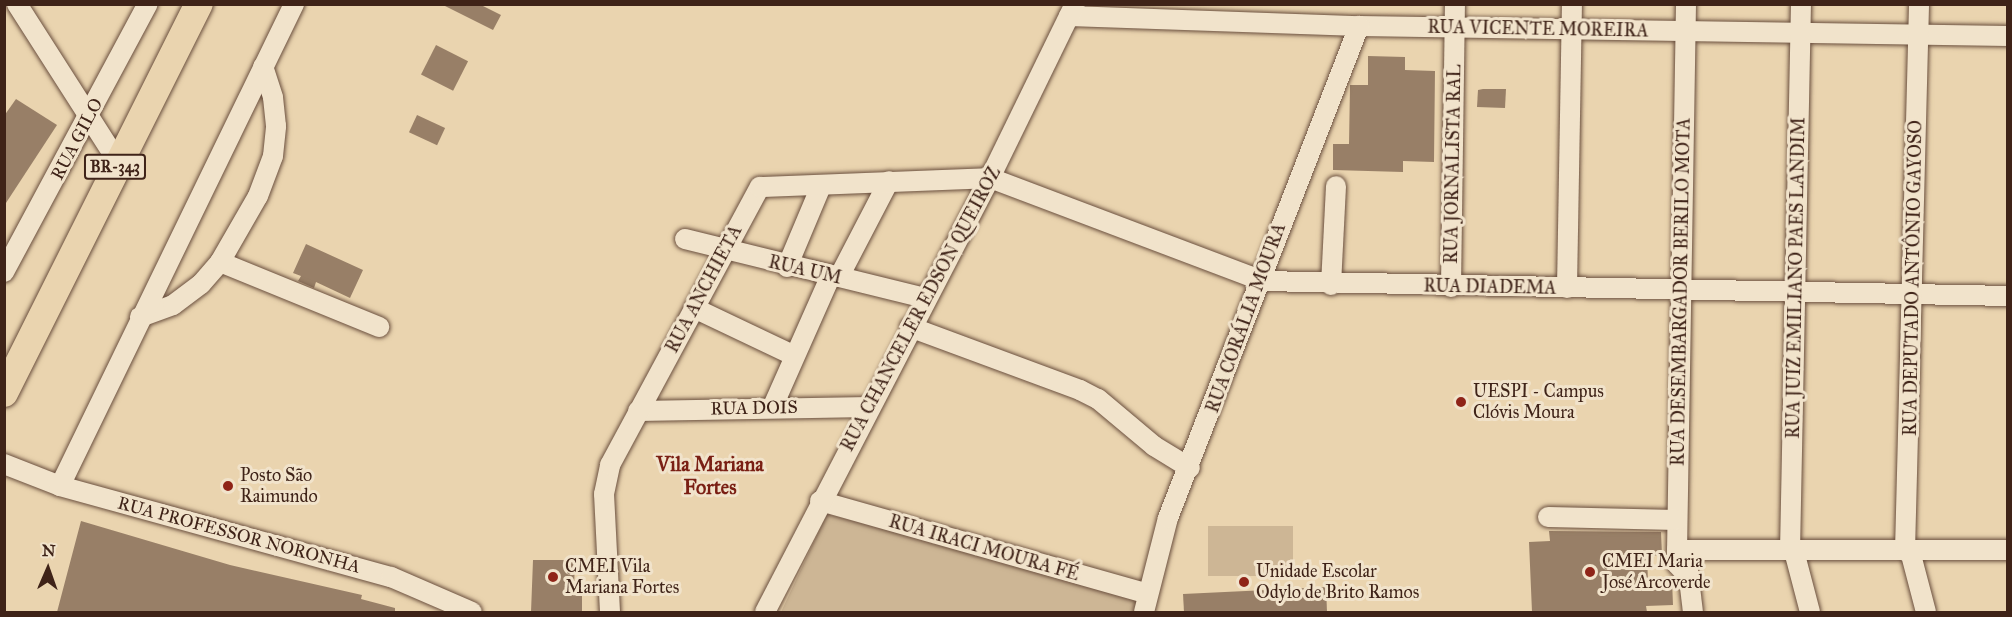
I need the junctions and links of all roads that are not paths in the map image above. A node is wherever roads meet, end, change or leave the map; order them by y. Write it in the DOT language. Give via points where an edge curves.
graph roads {
  1 [pos="17,4"];
  2 [pos="148,4"];
  3 [pos="199,4"];
  4 [pos="294,4"];
  5 [pos="1455,4"];
  6 [pos="1572,4"];
  7 [pos="1686,4"];
  8 [pos="1801,4"];
  9 [pos="1919,4"];
  10 [pos="1072,10"];
  11 [pos="1359,26"];
  12 [pos="1455,28"];
  13 [pos="1571,29"];
  14 [pos="1685,31"];
  15 [pos="1801,32"];
  16 [pos="1919,35"];
  17 [pos="2007,36"];
  18 [pos="263,67"];
  19 [pos="89,117"];
  20 [pos="118,162"];
  21 [pos="990,178"];
  22 [pos="889,180"];
  23 [pos="821,186"];
  24 [pos="1336,186"];
  25 [pos="685,239"];
  26 [pos="726,250"];
  27 [pos="220,262"];
  28 [pos="787,267"];
  29 [pos="4,272"];
  30 [pos="835,276"];
  31 [pos="1262,281"];
  32 [pos="1331,285"];
  33 [pos="1451,286"];
  34 [pos="1567,288"];
  35 [pos="1680,291"];
  36 [pos="1796,293"];
  37 [pos="1913,294"];
  38 [pos="2007,296"];
  39 [pos="926,298"];
  40 [pos="694,308"];
  41 [pos="140,317"];
  42 [pos="379,327"];
  43 [pos="910,327"];
  44 [pos="793,355"];
  45 [pos="4,393"];
  46 [pos="773,406"];
  47 [pos="870,407"];
  48 [pos="638,411"];
  49 [pos="4,464"];
  50 [pos="1190,468"];
  51 [pos="60,486"];
  52 [pos="820,501"];
  53 [pos="1548,517"];
  54 [pos="1677,520"];
  55 [pos="1682,550"];
  56 [pos="2007,550"];
  57 [pos="1792,551"];
  58 [pos="1907,551"];
  59 [pos="1146,603"];
  60 [pos="472,612"];
  61 [pos="610,612"];
  62 [pos="765,612"];
  63 [pos="1694,612"];
  64 [pos="1810,612"];
  65 [pos="1926,612"];
  1 -- 19 [label="street"];
  2 -- 19 [label="street, RUA GILO"];
  3 -- 20 [label="highway, BR-343"];
  4 -- 18 [label="street"];
  5 -- 12 [label="street, RUA JORNALISTA RAL"];
  6 -- 13 [label="street"];
  7 -- 14 [label="street, RUA DESEMBARGADOR BERILO MOTA"];
  8 -- 15 [label="street, RUA JUIZ EMILIANO PAES LANDIM"];
  9 -- 16 [label="street, RUA DEPUTADO ANTÔNIO GAYOSO"];
  10 -- 11 [label="street, RUA VICENTE MOREIRA"];
  10 -- 21 [label="street, RUA CHANCELER EDSON QUEIROZ"];
  11 -- 12 [label="street, RUA VICENTE MOREIRA"];
  11 -- 31 [label="street, RUA CORÁLIA MOURA"];
  12 -- 13 [label="street, RUA VICENTE MOREIRA"];
  12 -- 33 [label="street, RUA JORNALISTA RAL"];
  13 -- 14 [label="street, RUA VICENTE MOREIRA"];
  13 -- 34 [label="street"];
  14 -- 15 [label="street, RUA VICENTE MOREIRA"];
  14 -- 35 [label="street, RUA DESEMBARGADOR BERILO MOTA"];
  15 -- 16 [label="street, RUA VICENTE MOREIRA"];
  15 -- 36 [label="street, RUA JUIZ EMILIANO PAES LANDIM"];
  16 -- 17 [label="street, RUA VICENTE MOREIRA"];
  16 -- 37 [label="street, RUA DEPUTADO ANTÔNIO GAYOSO"];
  18 -- 27 [label="street" via="273,97 273,156 258,196"];
  18 -- 41 [label="street"];
  19 -- 20 [label="street"];
  19 -- 29 [label="street, RUA GILO"];
  20 -- 45 [label="highway, BR-343"];
  21 -- 22 [label="street, RUA ANCHIETA"];
  21 -- 31 [label="street, RUA DIADEMA"];
  21 -- 39 [label="street, RUA CHANCELER EDSON QUEIROZ"];
  22 -- 23 [label="street, RUA ANCHIETA"];
  22 -- 30 [label="street"];
  23 -- 26 [label="street, RUA ANCHIETA" via="760,187"];
  23 -- 28 [label="street"];
  24 -- 32 [label="street"];
  25 -- 26 [label="street, RUA UM"];
  26 -- 28 [label="street, RUA UM"];
  26 -- 40 [label="street, RUA ANCHIETA"];
  27 -- 41 [label="street" via="201,284 173,304"];
  27 -- 42 [label="street"];
  28 -- 30 [label="street, RUA UM"];
  30 -- 39 [label="street, RUA UM"];
  30 -- 44 [label="street"];
  31 -- 32 [label="street, RUA DIADEMA"];
  31 -- 50 [label="street, RUA CORÁLIA MOURA"];
  32 -- 33 [label="street, RUA DIADEMA"];
  33 -- 34 [label="street, RUA DIADEMA"];
  34 -- 35 [label="street, RUA DIADEMA"];
  35 -- 36 [label="street, RUA DIADEMA"];
  35 -- 54 [label="street, RUA DESEMBARGADOR BERILO MOTA"];
  36 -- 37 [label="street, RUA DIADEMA"];
  36 -- 57 [label="street, RUA JUIZ EMILIANO PAES LANDIM"];
  37 -- 38 [label="street, RUA DIADEMA"];
  37 -- 58 [label="street, RUA DEPUTADO ANTÔNIO GAYOSO"];
  39 -- 43 [label="street, RUA CHANCELER EDSON QUEIROZ"];
  40 -- 44 [label="street"];
  40 -- 48 [label="street, RUA ANCHIETA"];
  41 -- 51 [label="street"];
  43 -- 47 [label="street, RUA CHANCELER EDSON QUEIROZ"];
  43 -- 50 [label="street" via="1098,399 1154,446"];
  44 -- 46 [label="street"];
  46 -- 47 [label="street, RUA DOIS"];
  46 -- 48 [label="street, RUA DOIS"];
  47 -- 52 [label="street, RUA CHANCELER EDSON QUEIROZ"];
  48 -- 61 [label="street, RUA ANCHIETA" via="605,482"];
  49 -- 51 [label="street, RUA PROFESSOR NORONHA"];
  50 -- 59 [label="street, RUA CORÁLIA MOURA" via="1168,518"];
  51 -- 60 [label="street, RUA PROFESSOR NORONHA" via="391,577"];
  52 -- 59 [label="street, RUA IRACI MOURA FÉ"];
  52 -- 62 [label="street, RUA CHANCELER EDSON QUEIROZ"];
  53 -- 54 [label="street"];
  54 -- 55 [label="street, RUA DESEMBARGADOR BERILO MOTA"];
  55 -- 57 [label="street"];
  55 -- 63 [label="street, RUA DESEMBARGADOR BERILO MOTA"];
  56 -- 58 [label="street"];
  57 -- 58 [label="street"];
  57 -- 64 [label="street, RUA JUIZ EMILIANO PAES LANDIM"];
  58 -- 65 [label="street, RUA DEPUTADO ANTÔNIO GAYOSO"];
}
